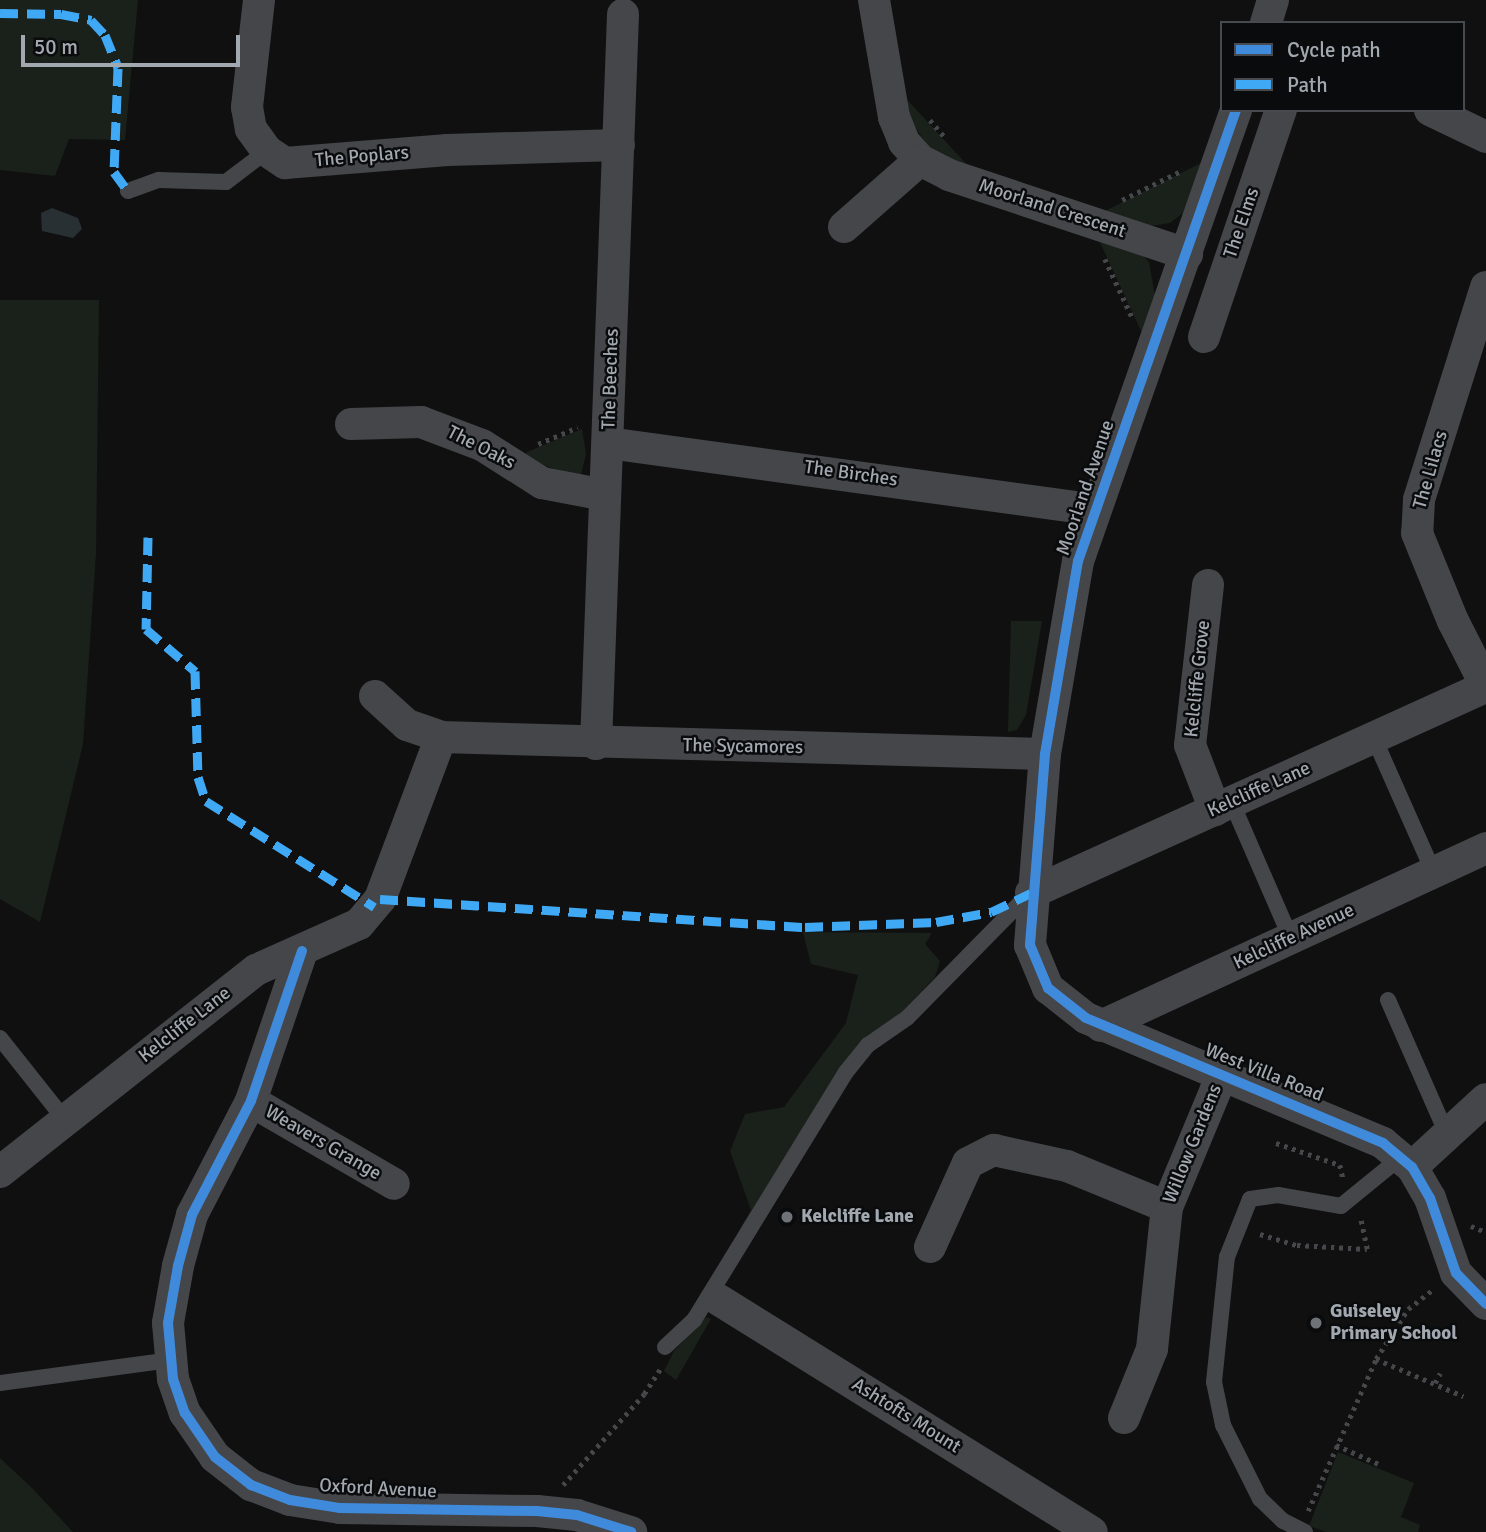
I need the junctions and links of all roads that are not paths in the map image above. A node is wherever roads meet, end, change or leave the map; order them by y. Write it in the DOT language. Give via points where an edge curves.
graph roads {
  1 [pos="259,0"];
  2 [pos="874,0"];
  3 [pos="1273,0"];
  4 [pos="623,14"];
  5 [pos="1267,21"];
  6 [pos="1235,112"];
  7 [pos="1280,112"];
  8 [pos="1434,112"];
  9 [pos="1486,137"];
  10 [pos="619,145"];
  11 [pos="267,151"];
  12 [pos="920,160"];
  13 [pos="128,191"];
  14 [pos="844,227"];
  15 [pos="1186,254"];
  16 [pos="1486,287"];
  17 [pos="1204,337"];
  18 [pos="351,424"];
  19 [pos="609,428"];
  20 [pos="605,495"];
  21 [pos="1094,509"];
  22 [pos="1208,585"];
  23 [pos="1486,687"];
  24 [pos="375,696"];
  25 [pos="441,737"];
  26 [pos="1374,738"];
  27 [pos="596,744"];
  28 [pos="1045,754"];
  29 [pos="1223,806"];
  30 [pos="1486,848"];
  31 [pos="1433,871"];
  32 [pos="1031,892"];
  33 [pos="1291,939"];
  34 [pos="302,951"];
  35 [pos="1388,1000"];
  36 [pos="1101,1026"];
  37 [pos="0,1038"];
  38 [pos="1222,1075"];
  39 [pos="1486,1099"];
  40 [pos="251,1101"];
  41 [pos="65,1120"];
  42 [pos="1448,1137"];
  43 [pos="1406,1162"];
  44 [pos="0,1172"];
  45 [pos="394,1184"];
  46 [pos="1167,1207"];
  47 [pos="930,1247"];
  48 [pos="715,1297"];
  49 [pos="1486,1304"];
  50 [pos="665,1347"];
  51 [pos="171,1360"];
  52 [pos="0,1383"];
  53 [pos="1124,1418"];
  54 [pos="1303,1531"];
  55 [pos="631,1532"];
  56 [pos="1092,1532"];
  1 -- 11 [label="street" via="247,107 251,129"];
  2 -- 12 [label="street, Moorland Crescent" via="894,117 904,142"];
  3 -- 5 [label="street"];
  4 -- 10 [label="street, The Beeches"];
  6 -- 15 [label="street, Moorland Avenue"];
  7 -- 17 [label="street, The Elms"];
  8 -- 9 [label="street"];
  10 -- 11 [label="street, The Poplars" via="447,150 285,163"];
  10 -- 19 [label="street, The Beeches"];
  11 -- 13 [label="lane" via="226,182 159,180"];
  12 -- 14 [label="street"];
  12 -- 15 [label="street, Moorland Crescent" via="949,175"];
  15 -- 21 [label="street, Moorland Avenue"];
  16 -- 23 [label="street, The Lilacs" via="1419,500 1417,533 1452,621"];
  18 -- 20 [label="street, The Oaks" via="422,422 452,430 553,488"];
  19 -- 20 [label="street, The Beeches"];
  19 -- 21 [label="street, The Birches" via="680,449"];
  20 -- 27 [label="street, The Beeches"];
  21 -- 28 [label="street, Moorland Avenue" via="1078,561"];
  22 -- 29 [label="street, Kelcliffe Grove" via="1190,745"];
  23 -- 26 [label="street, Kelcliffe Lane"];
  24 -- 25 [label="street, The Sycamores" via="407,725"];
  25 -- 27 [label="street, The Sycamores"];
  25 -- 34 [label="street, Kelcliffe Lane" via="380,899 359,924"];
  26 -- 29 [label="street, Kelcliffe Lane"];
  26 -- 31 [label="lane"];
  27 -- 28 [label="street, The Sycamores"];
  28 -- 32 [label="street, Moorland Avenue"];
  29 -- 32 [label="street, Kelcliffe Lane"];
  29 -- 33 [label="lane"];
  30 -- 31 [label="street, Kelcliffe Avenue"];
  31 -- 33 [label="street, Kelcliffe Avenue"];
  32 -- 36 [label="street, West Villa Road" via="1030,945 1037,969 1066,1006"];
  32 -- 48 [label="lane" via="907,1018 868,1045 846,1072"];
  33 -- 36 [label="street, Kelcliffe Avenue"];
  34 -- 40 [label="street, Oxford Avenue"];
  34 -- 41 [label="street, Kelcliffe Lane" via="256,970"];
  35 -- 42 [label="lane"];
  36 -- 38 [label="street, West Villa Road"];
  37 -- 41 [label="lane"];
  38 -- 43 [label="street, West Villa Road" via="1366,1133"];
  38 -- 46 [label="street, Willow Gardens"];
  39 -- 42 [label="street"];
  40 -- 45 [label="street, Weavers Grange"];
  40 -- 51 [label="street, Oxford Avenue" via="192,1215 168,1323"];
  41 -- 44 [label="street, Kelcliffe Lane"];
  42 -- 43 [label="street"];
  43 -- 49 [label="street, West Villa Road" via="1430,1198 1456,1273"];
  43 -- 54 [label="lane" via="1340,1206 1279,1195 1250,1199 1227,1257 1214,1382 1223,1425 1260,1499 1283,1521"];
  46 -- 47 [label="street" via="1067,1166 994,1150 968,1163"];
  46 -- 53 [label="street, Willow Gardens" via="1152,1349"];
  48 -- 50 [label="lane"];
  48 -- 56 [label="street, Ashtofts Mount"];
  51 -- 52 [label="lane"];
  51 -- 55 [label="street, Oxford Avenue" via="185,1413 215,1457 251,1485 290,1500 340,1508 537,1511 577,1515"];
}
